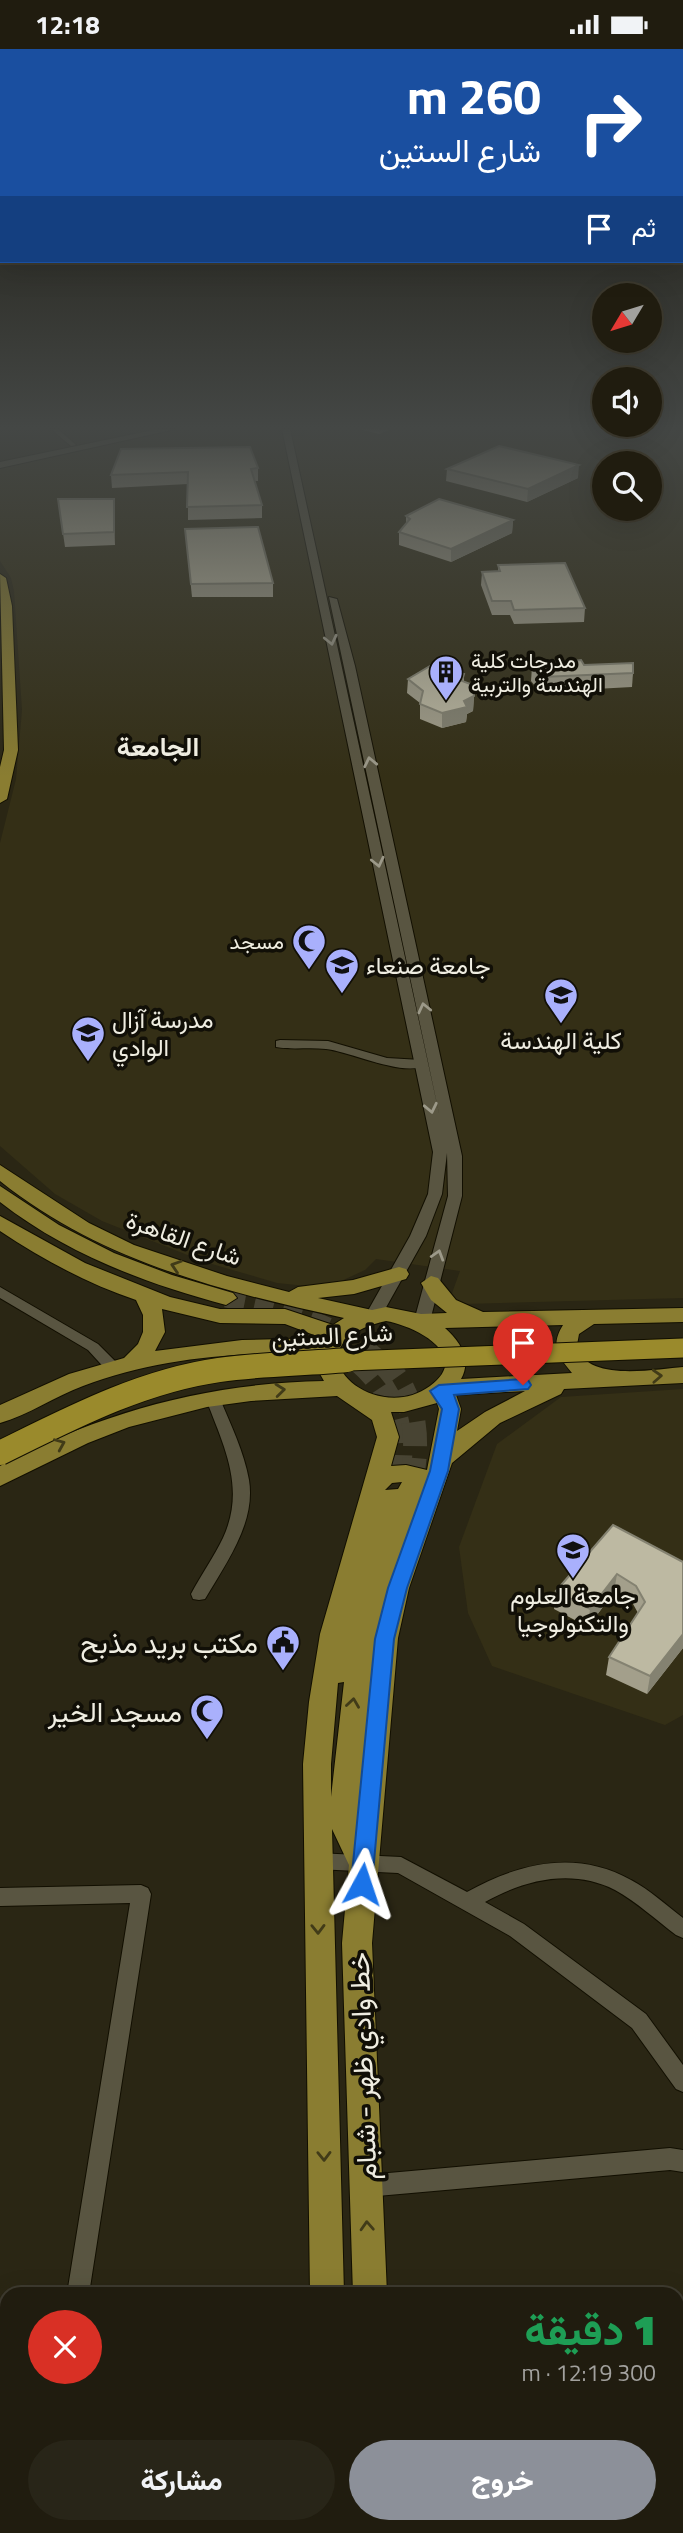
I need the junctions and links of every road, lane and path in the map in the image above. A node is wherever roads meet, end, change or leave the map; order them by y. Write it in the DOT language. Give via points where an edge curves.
graph roads {
  1 [pos="315,545"];
  2 [pos="0,578"];
  3 [pos="328,604"];
  4 [pos="3,606"];
  5 [pos="336,665"];
  6 [pos="350,666"];
  7 [pos="0,799"];
  8 [pos="400,928"];
  9 [pos="280,1044"];
  10 [pos="421,1064"];
  11 [pos="0,1171"];
  12 [pos="0,1192"];
  13 [pos="435,1194"];
  14 [pos="455,1196"];
  15 [pos="0,1208"];
  16 [pos="0,1222"];
  17 [pos="399,1274"];
  18 [pos="432,1283"];
  19 [pos="0,1292"];
  20 [pos="143,1295"];
  21 [pos="274,1295"];
  22 [pos="227,1302"];
  23 [pos="683,1315"];
  24 [pos="371,1316"];
  25 [pos="594,1316"];
  26 [pos="484,1318"];
  27 [pos="422,1321"];
  28 [pos="683,1339"];
  29 [pos="330,1341"];
  30 [pos="683,1348"];
  31 [pos="200,1349"];
  32 [pos="122,1367"];
  33 [pos="683,1375"];
  34 [pos="607,1379"];
  35 [pos="582,1381"];
  36 [pos="340,1388"];
  37 [pos="440,1389"];
  38 [pos="213,1399"];
  39 [pos="363,1401"];
  40 [pos="0,1415"];
  41 [pos="0,1440"];
  42 [pos="0,1453"];
  43 [pos="0,1477"];
  44 [pos="412,1480"];
  45 [pos="199,1594"];
  46 [pos="316,1860"];
  47 [pos="364,1864"];
  48 [pos="0,1897"];
  49 [pos="467,1902"];
  50 [pos="683,1929"];
  51 [pos="683,2082"];
  52 [pos="683,2161"];
  53 [pos="366,2186"];
  54 [pos="79,2287"];
  55 [pos="327,2287"];
  56 [pos="370,2287"];
  1 -- 3 [label="street"];
  2 -- 4 [label="main road"];
  3 -- 5 [label="street, one-way"];
  3 -- 6 [label="street"];
  4 -- 7 [label="main road" via="11,750"];
  5 -- 6 [label="street"];
  5 -- 8 [label="street, one-way" via="360,787"];
  8 -- 6 [label="street, one-way"];
  8 -- 10 [label="street"];
  14 -- 8 [label="street, one-way" via="456,1156 446,1104"];
  9 -- 10 [label="street" via="328,1045 386,1062"];
  10 -- 13 [label="street, one-way" via="440,1152"];
  22 -- 11 [label="main road, شارع القاهرة, one-way" via="158,1260 105,1239 38,1201"];
  12 -- 22 [label="main road" via="50,1229 101,1257"];
  13 -- 14 [label="street"];
  13 -- 17 [label="street"];
  18 -- 14 [label="street, one-way"];
  15 -- 22 [label="main road" via="36,1234 97,1266 148,1287"];
  16 -- 20 [label="main road, شارع القاهرة" via="41,1248"];
  17 -- 21 [label="main road" via="338,1290"];
  17 -- 24 [label="street"];
  18 -- 26 [label="main road" via="449,1305"];
  18 -- 27 [label="street"];
  19 -- 32 [label="street"];
  20 -- 22 [label="main road, شارع القاهرة"];
  20 -- 32 [label="main road" via="153,1309 154,1333 145,1350"];
  21 -- 22 [label="main road, شارع القاهرة"];
  21 -- 24 [label="main road, شارع القاهرة"];
  22 -- 29 [label="main road, شارع القاهرة" via="310,1323"];
  23 -- 25 [label="main road, شارع الستين"];
  24 -- 27 [label="main road" via="398,1315"];
  24 -- 29 [label="main road" via="348,1324"];
  25 -- 26 [label="main road, شارع الستين"];
  25 -- 34 [label="main road" via="567,1334 567,1352 582,1369"];
  26 -- 27 [label="main road, شارع الستين"];
  27 -- 37 [label="main road" via="443,1334 454,1351 454,1371"];
  28 -- 41 [label="highway, شارع الستين" via="378,1349 203,1362 91,1395"];
  29 -- 31 [label="main road, شارع الستين"];
  29 -- 36 [label="main road" via="324,1355 327,1373"];
  30 -- 42 [label="highway, شارع الستين, bridge" via="365,1359 218,1370 96,1406"];
  31 -- 32 [label="main road, شارع الستين"];
  31 -- 38 [label="main road" via="213,1359 219,1372 220,1386"];
  32 -- 40 [label="main road, شارع الستين" via="61,1387"];
  34 -- 33 [label="main road, one-way"];
  34 -- 35 [label="main road"];
  35 -- 37 [label="main road"];
  35 -- 44 [label="main road" via="503,1411"];
  38 -- 36 [label="main road, one-way"];
  36 -- 39 [label="main road"];
  37 -- 39 [label="main road" via="404,1404"];
  37 -- 44 [label="main road" via="450,1409"];
  43 -- 38 [label="main road, one-way" via="44,1451 102,1427"];
  38 -- 45 [label="street" via="242,1472 245,1498 241,1518"];
  39 -- 44 [label="main road" via="382,1416"];
  44 -- 46 [label="main road" via="342,1662 329,1751 329,1827"];
  47 -- 44 [label="main road, one-way" via="344,1821 353,1702 374,1600"];
  46 -- 47 [label="street"];
  46 -- 55 [label="main road, خط وادي ظهر - شبام, one-way"];
  47 -- 49 [label="street" via="401,1865"];
  47 -- 53 [label="main road, خط وادي ظهر - شبام" via="357,1943"];
  48 -- 54 [label="street" via="141,1894"];
  49 -- 50 [label="street" via="527,1874 572,1869 623,1885"];
  49 -- 51 [label="street" via="517,1930 639,2021"];
  52 -- 53 [label="street"];
  56 -- 53 [label="main road, خط وادي ظهر - شبام, one-way"];
}
